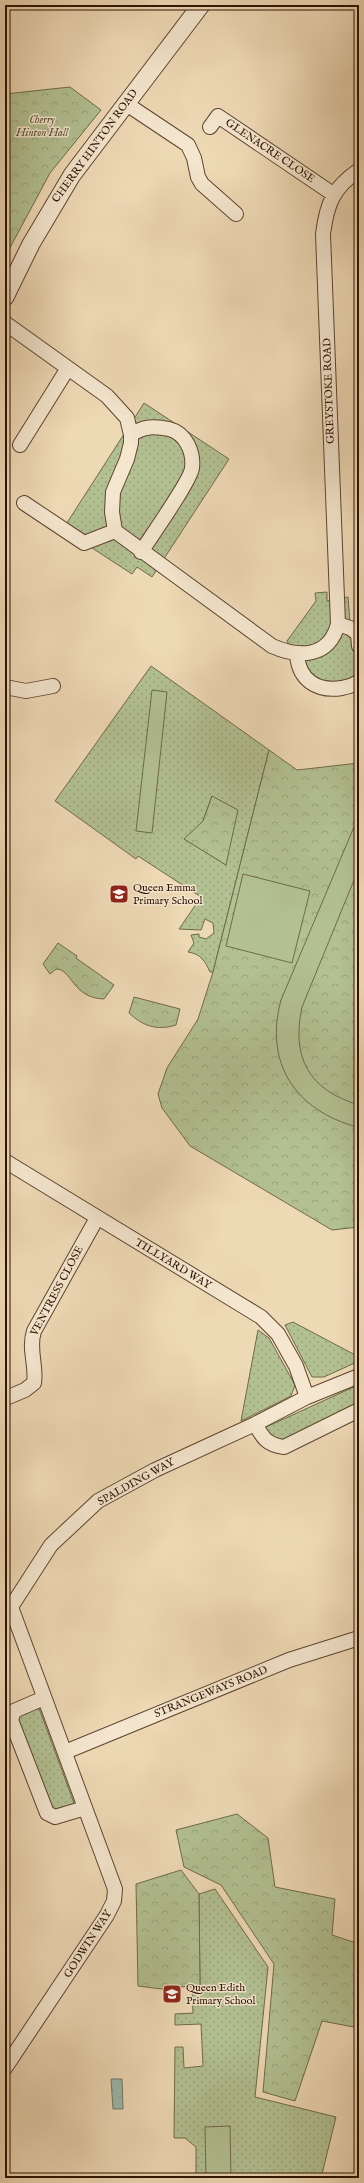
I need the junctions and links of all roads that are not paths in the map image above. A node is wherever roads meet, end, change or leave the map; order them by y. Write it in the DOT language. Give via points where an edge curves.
graph roads {
  1 [pos="201,5"];
  2 [pos="125,102"];
  3 [pos="210,128"];
  4 [pos="359,170"];
  5 [pos="333,194"];
  6 [pos="228,211"];
  7 [pos="5,297"];
  8 [pos="5,324"];
  9 [pos="68,368"];
  10 [pos="131,435"];
  11 [pos="20,445"];
  12 [pos="24,503"];
  13 [pos="114,531"];
  14 [pos="141,552"];
  15 [pos="338,624"];
  16 [pos="359,646"];
  17 [pos="297,655"];
  18 [pos="359,681"];
  19 [pos="53,686"];
  20 [pos="5,687"];
  21 [pos="5,1162"];
  22 [pos="97,1218"];
  23 [pos="359,1376"];
  24 [pos="308,1397"];
  25 [pos="6,1398"];
  26 [pos="359,1410"];
  27 [pos="255,1424"];
  28 [pos="8,1605"];
  29 [pos="359,1638"];
  30 [pos="44,1698"];
  31 [pos="65,1752"];
  32 [pos="85,1808"];
  33 [pos="5,2068"];
  1 -- 2 [label="street, CHERRY HINTON ROAD"];
  2 -- 6 [label="street" via="188,145 202,184"];
  2 -- 7 [label="street, CHERRY HINTON ROAD" via="54,204"];
  3 -- 5 [label="street, GLENACRE CLOSE" via="218,116"];
  4 -- 5 [label="street, GREYSTOKE ROAD"];
  5 -- 15 [label="street, GREYSTOKE ROAD" via="326,209 323,234"];
  8 -- 9 [label="street"];
  9 -- 10 [label="street" via="116,405 127,418"];
  9 -- 11 [label="street"];
  10 -- 13 [label="street" via="127,459 113,492"];
  10 -- 14 [label="street" via="139,429 156,426 175,431 191,451 192,469"];
  12 -- 13 [label="street" via="84,543"];
  13 -- 14 [label="street"];
  14 -- 17 [label="street" via="272,646"];
  15 -- 16 [label="street" via="358,634"];
  15 -- 17 [label="street" via="333,636 319,650"];
  17 -- 18 [label="street" via="302,675 314,686 334,689 354,685"];
  19 -- 20 [label="street" via="26,691"];
  21 -- 22 [label="street, TILLYARD WAY"];
  22 -- 24 [label="street, TILLYARD WAY" via="261,1317 278,1334 296,1366"];
  22 -- 25 [label="street, VENTRESS CLOSE" via="34,1331 31,1340 34,1383 26,1390"];
  23 -- 24 [label="street, SPALDING WAY"];
  24 -- 27 [label="street, SPALDING WAY"];
  26 -- 27 [label="street" via="284,1447 272,1446 263,1439"];
  27 -- 28 [label="street, SPALDING WAY" via="155,1470 98,1501 51,1545"];
  28 -- 30 [label="street, GODWIN WAY"];
  29 -- 31 [label="street, STRANGEWAYS ROAD" via="289,1660"];
  30 -- 31 [label="street, GODWIN WAY"];
  30 -- 32 [label="street" via="14,1711 11,1720 47,1813 55,1816"];
  31 -- 32 [label="street, GODWIN WAY"];
  32 -- 33 [label="street, GODWIN WAY" via="115,1889 114,1901 108,1915"];
}
